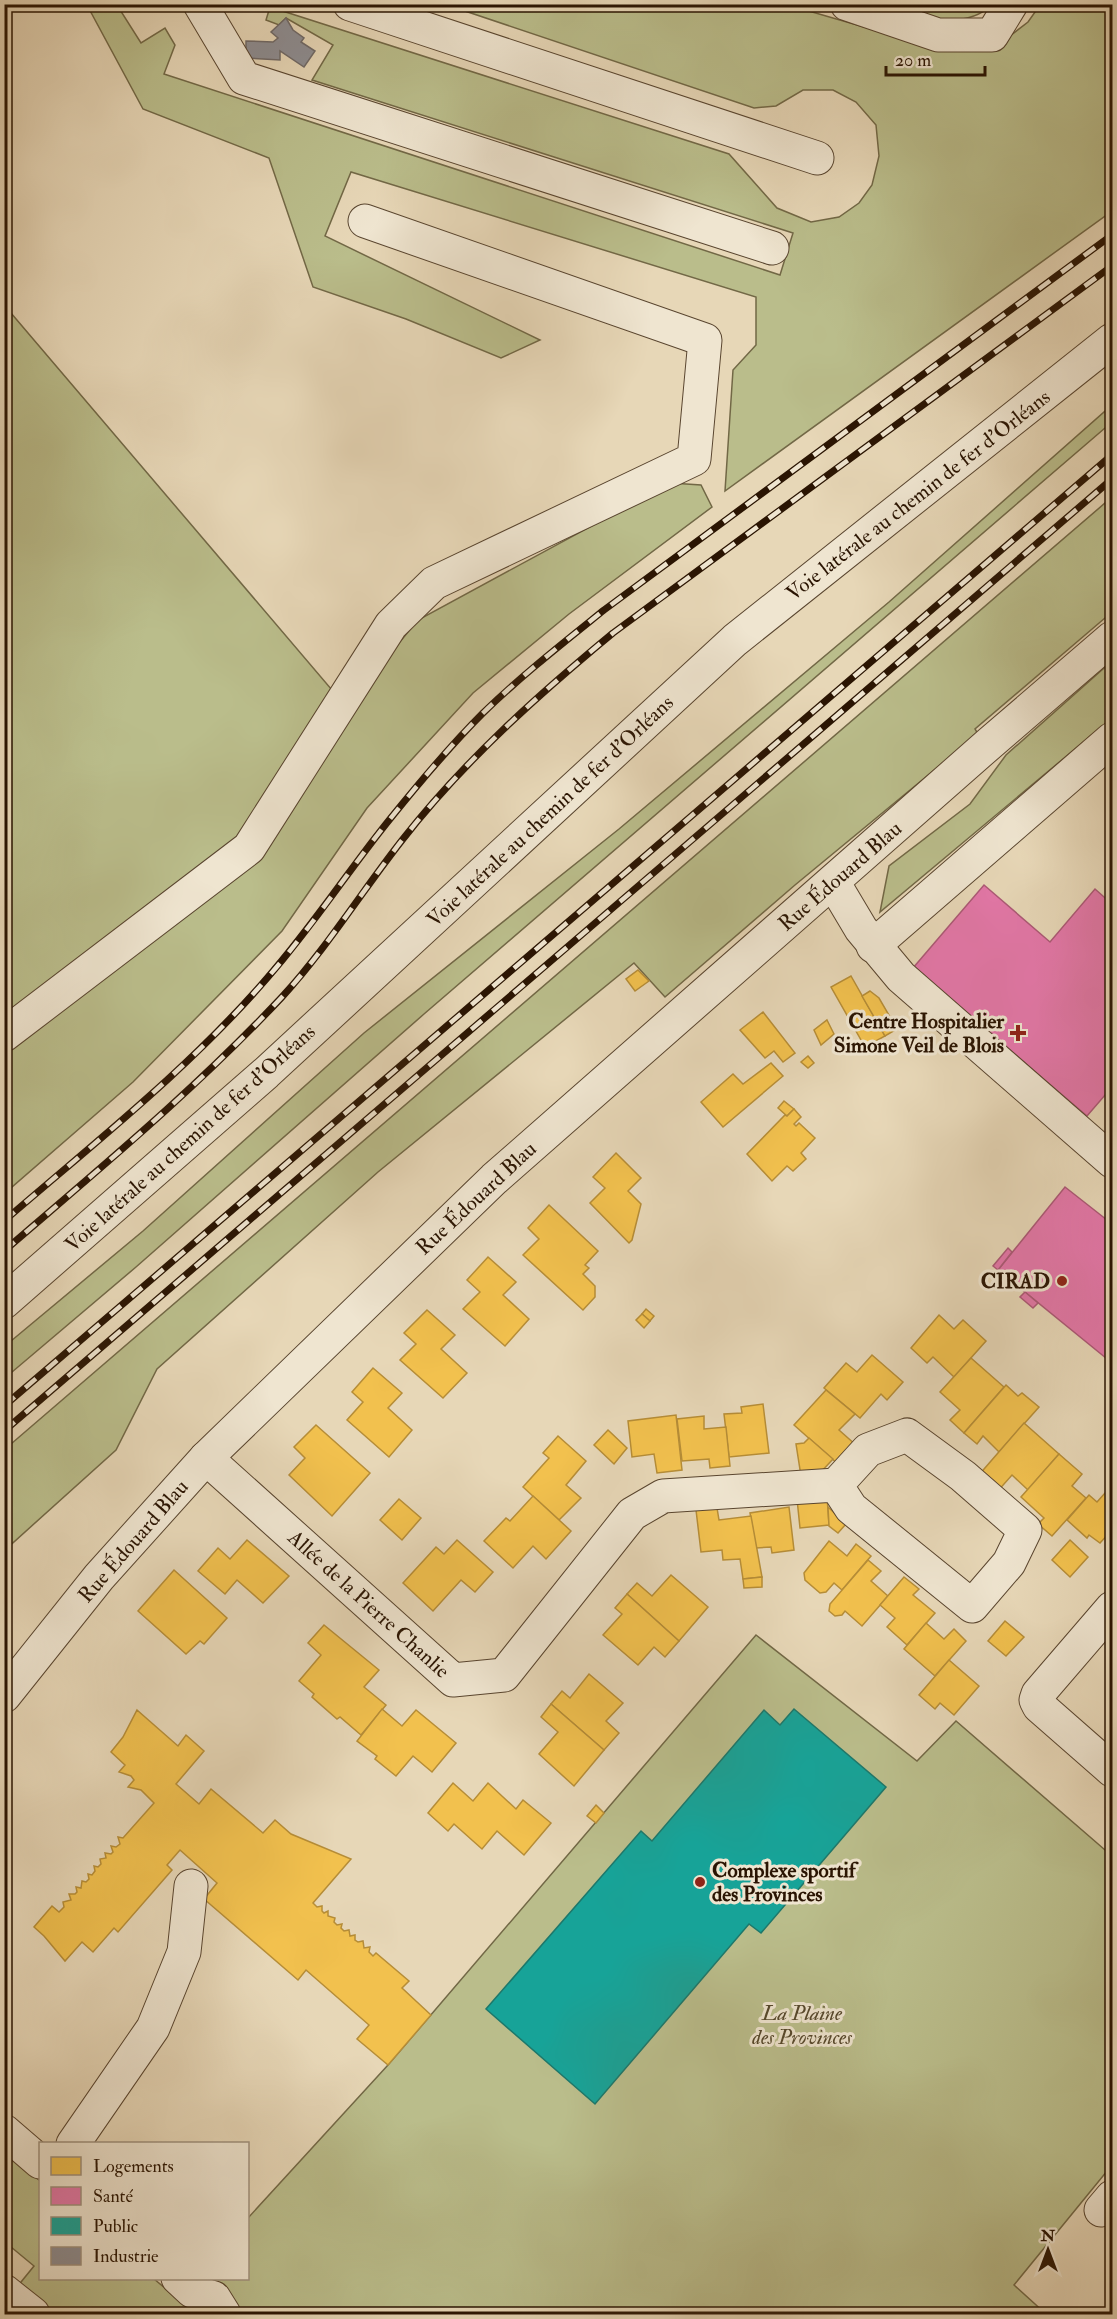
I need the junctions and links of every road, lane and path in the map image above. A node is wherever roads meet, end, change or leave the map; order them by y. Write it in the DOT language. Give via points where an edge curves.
graph roads {
  1 [pos="200,4"];
  2 [pos="350,4"];
  3 [pos="847,4"];
  4 [pos="1011,4"];
  5 [pos="817,158"];
  6 [pos="365,221"];
  7 [pos="772,248"];
  8 [pos="1113,340"];
  9 [pos="1113,638"];
  10 [pos="1113,739"];
  11 [pos="833,882"];
  12 [pos="873,946"];
  13 [pos="4,1035"];
  14 [pos="1113,1161"];
  15 [pos="4,1302"];
  16 [pos="206,1458"];
  17 [pos="836,1485"];
  18 [pos="1113,1608"];
  19 [pos="4,1696"];
  20 [pos="1113,1770"];
  21 [pos="191,1886"];
  22 [pos="4,2131"];
  23 [pos="74,2142"];
  24 [pos="39,2161"];
  25 [pos="180,2280"];
  26 [pos="4,2291"];
  27 [pos="33,2314"];
  28 [pos="224,2314"];
  1 -- 7 [label="street" via="244,78"];
  2 -- 5 [label="street"];
  3 -- 4 [label="street" via="938,35 992,35"];
  6 -- 13 [label="street" via="705,340 694,459 434,583 391,625 249,848"];
  8 -- 15 [label="street, Voie latérale au chemin de fer d'Orléans" via="735,640 266,1073"];
  9 -- 11 [label="street, Rue Édouard Blau"];
  10 -- 12 [label="street"];
  11 -- 12 [label="street"];
  11 -- 16 [label="street, Rue Édouard Blau" via="494,1179"];
  12 -- 14 [label="street" via="901,977"];
  16 -- 17 [label="street, Allée de la Pierre Chanlie" via="453,1680 504,1675 632,1514 663,1496"];
  16 -- 19 [label="street, Rue Édouard Blau" via="99,1577"];
  17 -- 17 [label="street" via="851,1508 972,1606 1009,1563 1025,1530 963,1476 907,1435 868,1450"];
  18 -- 20 [label="street" via="1036,1701"];
  21 -- 23 [label="street" via="184,1952 153,2028"];
  22 -- 24 [label="street"];
  25 -- 28 [label="street" via="192,2290 214,2298"];
  26 -- 27 [label="street"];
}
